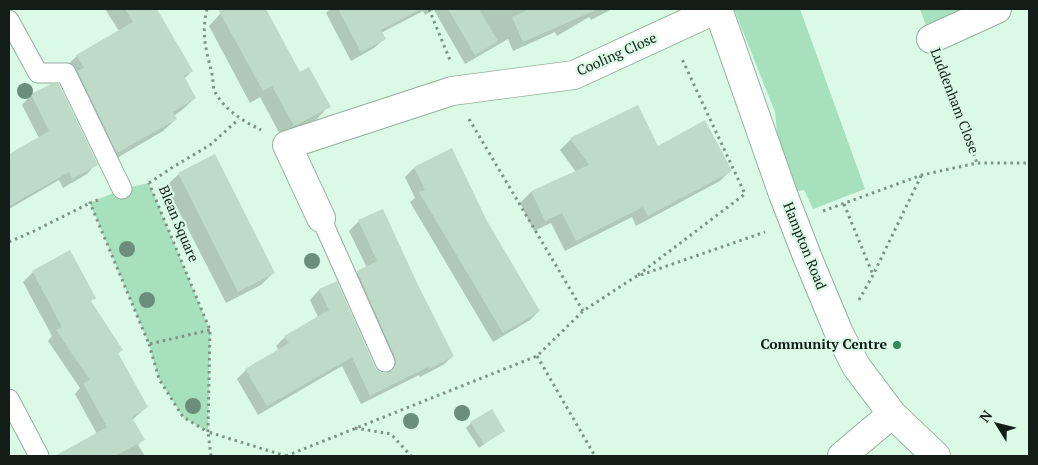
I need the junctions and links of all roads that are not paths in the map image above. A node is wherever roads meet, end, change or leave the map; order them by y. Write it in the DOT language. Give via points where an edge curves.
graph roads {
  1 [pos="717,9"];
  2 [pos="996,9"];
  3 [pos="9,20"];
  4 [pos="931,39"];
  5 [pos="122,189"];
  6 [pos="321,218"];
  7 [pos="385,362"];
  8 [pos="9,399"];
  9 [pos="892,414"];
  10 [pos="39,456"];
  11 [pos="842,456"];
  12 [pos="936,456"];
  1 -- 6 [label="street, Cooling Close" via="574,75 452,91 288,145"];
  1 -- 9 [label="street, Hampton Road, bridge" via="806,256 839,333 856,366"];
  2 -- 4 [label="street, Luddenham Close"];
  3 -- 5 [label="lane" via="38,73 66,73"];
  6 -- 7 [label="lane"];
  8 -- 10 [label="lane"];
  9 -- 11 [label="street"];
  9 -- 12 [label="street, Hampton Road"];
}
